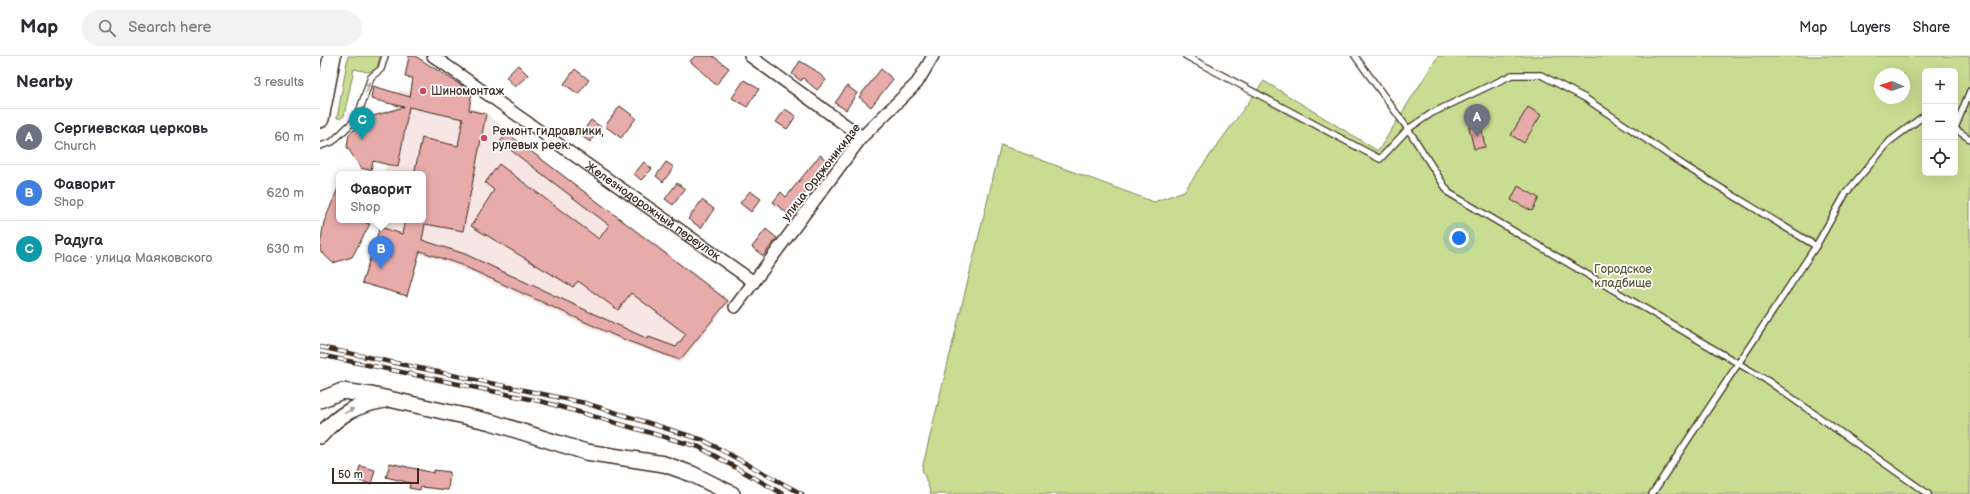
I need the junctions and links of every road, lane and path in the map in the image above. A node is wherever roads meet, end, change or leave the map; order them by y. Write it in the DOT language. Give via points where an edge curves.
graph roads {
  1 [pos="332,56"];
  2 [pos="385,56"];
  3 [pos="433,56"];
  4 [pos="750,56"];
  5 [pos="933,56"];
  6 [pos="1186,56"];
  7 [pos="1355,56"];
  8 [pos="1970,91"];
  9 [pos="1922,117"];
  10 [pos="320,119"];
  11 [pos="1958,121"];
  12 [pos="1408,129"];
  13 [pos="1958,130"];
  14 [pos="862,137"];
  15 [pos="1970,139"];
  16 [pos="320,146"];
  17 [pos="1816,246"];
  18 [pos="754,282"];
  19 [pos="735,308"];
  20 [pos="1737,364"];
  21 [pos="388,399"];
  22 [pos="320,400"];
  23 [pos="320,436"];
  24 [pos="732,494"];
  25 [pos="1652,494"];
  26 [pos="1928,494"];
  1 -- 10 [label="main road"];
  16 -- 2 [label="lane, one-way" via="332,142 357,118 372,77 381,69"];
  3 -- 18 [label="street, Железнодорожный переулок"];
  4 -- 14 [label="street"];
  5 -- 14 [label="street, улица Орджоникидзе" via="917,83"];
  6 -- 12 [label="lane" via="1380,159"];
  7 -- 12 [label="lane"];
  8 -- 11 [label="lane"];
  9 -- 17 [label="lane" via="1890,142 1846,193"];
  12 -- 17 [label="lane" via="1432,113 1512,75 1541,74 1586,98 1685,166"];
  12 -- 20 [label="lane" via="1449,193"];
  13 -- 15 [label="lane"];
  14 -- 18 [label="street, улица Орджоникидзе"];
  17 -- 20 [label="lane"];
  18 -- 19 [label="street, улица Орджоникидзе"];
  20 -- 25 [label="lane"];
  20 -- 26 [label="lane" via="1768,381"];
  21 -- 22 [label="street" via="357,392 342,392"];
  23 -- 21 [label="street, one-way" via="332,422 349,410"];
  21 -- 24 [label="street" via="491,422 586,452 664,464 692,474"];
}
